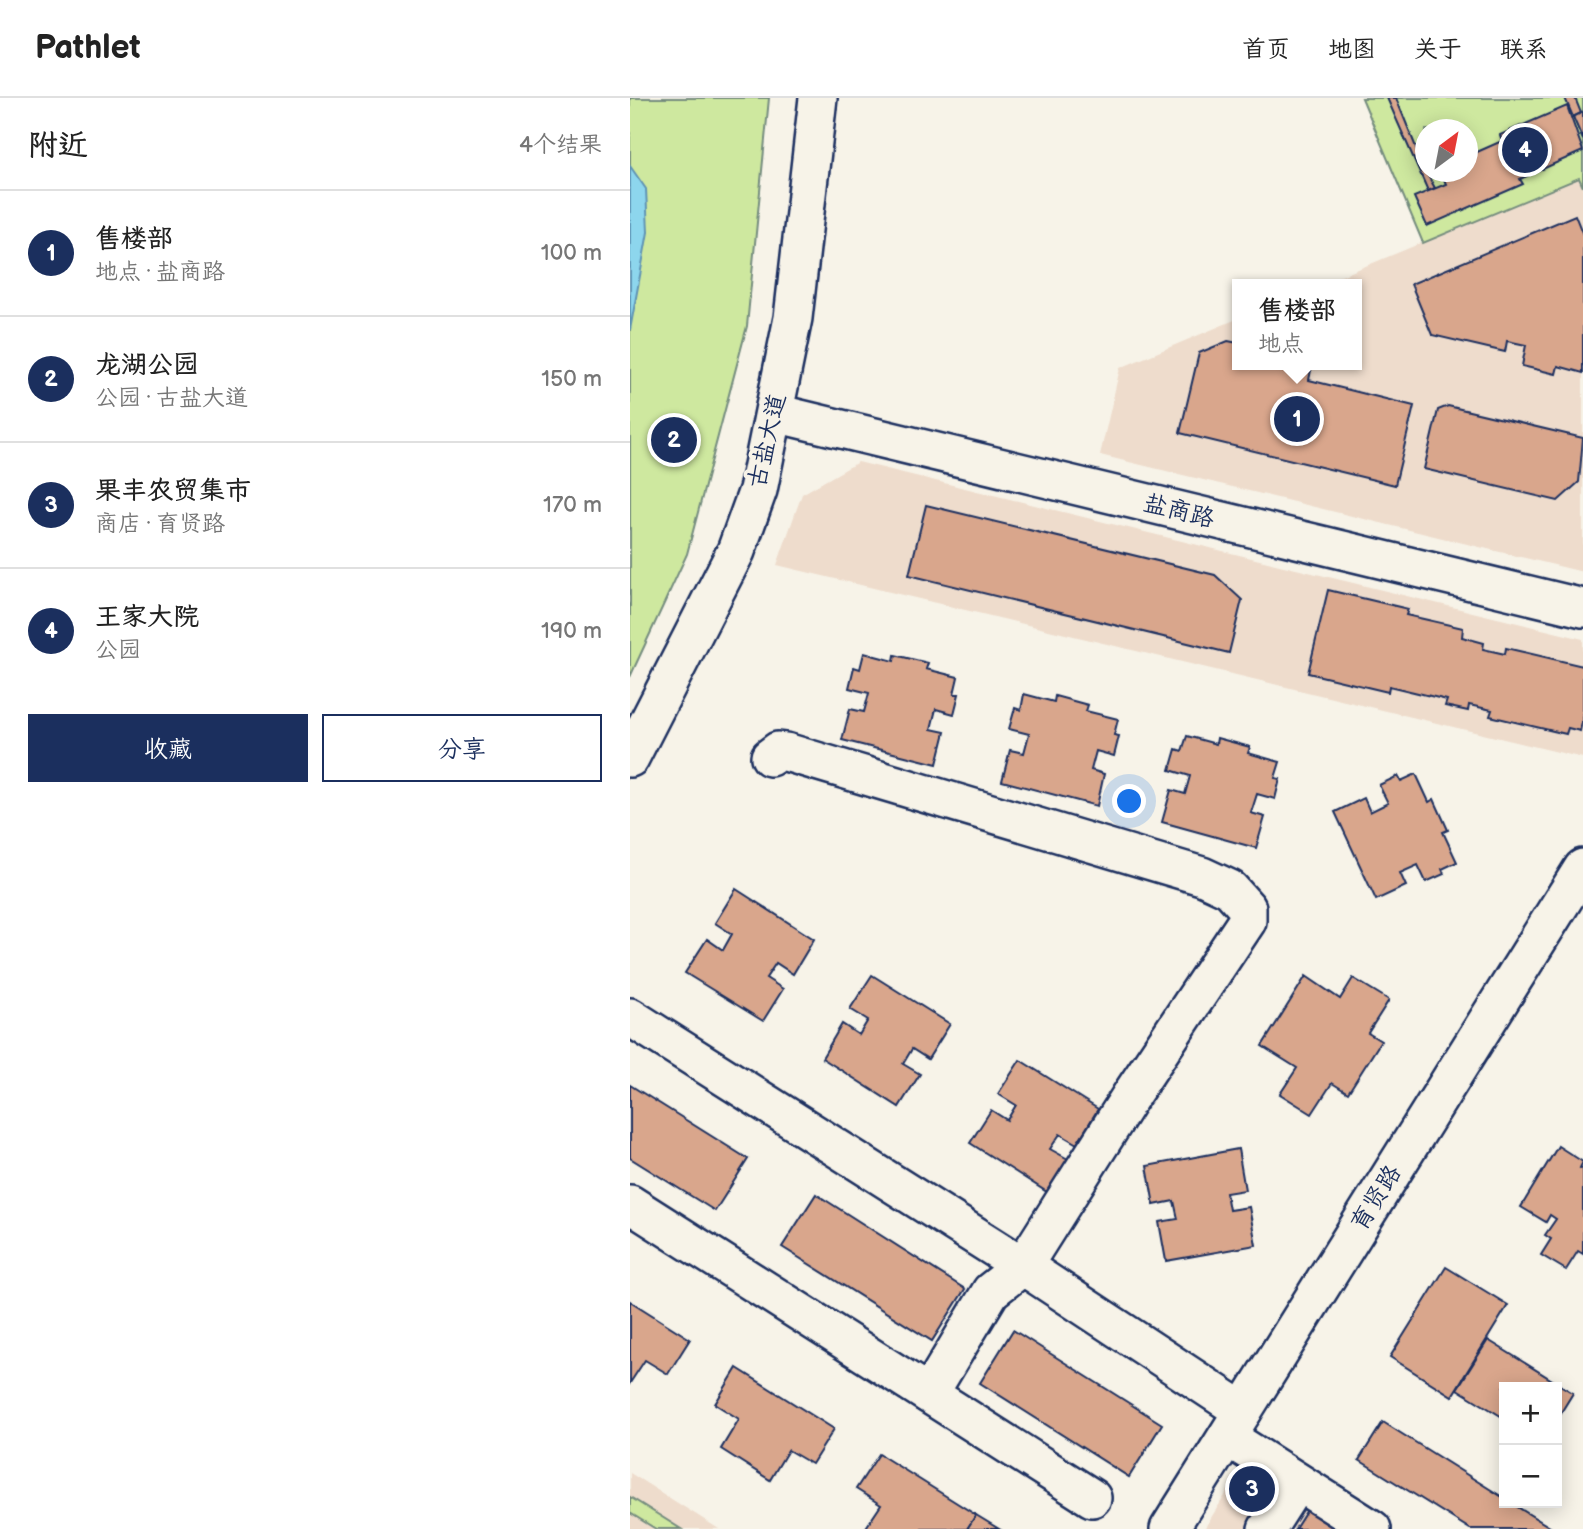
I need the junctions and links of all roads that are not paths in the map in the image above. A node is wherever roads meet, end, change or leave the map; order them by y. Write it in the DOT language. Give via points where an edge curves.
graph roads {
  1 [pos="818,98"];
  2 [pos="775,413"];
  3 [pos="1583,608"];
  4 [pos="770,757"];
  5 [pos="630,758"];
  6 [pos="1583,867"];
  7 [pos="630,1017"];
  8 [pos="630,1204"];
  9 [pos="1023,1266"];
  10 [pos="929,1394"];
  11 [pos="1235,1424"];
  12 [pos="1297,1482"];
  13 [pos="1092,1498"];
  14 [pos="1169,1529"];
  15 [pos="1267,1529"];
  16 [pos="1371,1529"];
  1 -- 2 [label="street, 古盐大道" via="797,282"];
  2 -- 3 [label="street, 盐商路"];
  2 -- 5 [label="street, 古盐大道" via="758,490 736,551"];
  4 -- 9 [label="street" via="786,752 1202,876 1230,889 1247,908 1247,921"];
  6 -- 11 [label="street, 育贤路"];
  7 -- 9 [label="street"];
  8 -- 10 [label="street"];
  9 -- 10 [label="street" via="991,1291"];
  9 -- 11 [label="street"];
  10 -- 13 [label="street"];
  11 -- 12 [label="street"];
  11 -- 14 [label="street, 育贤路"];
  12 -- 15 [label="street"];
  12 -- 16 [label="street"];
}
